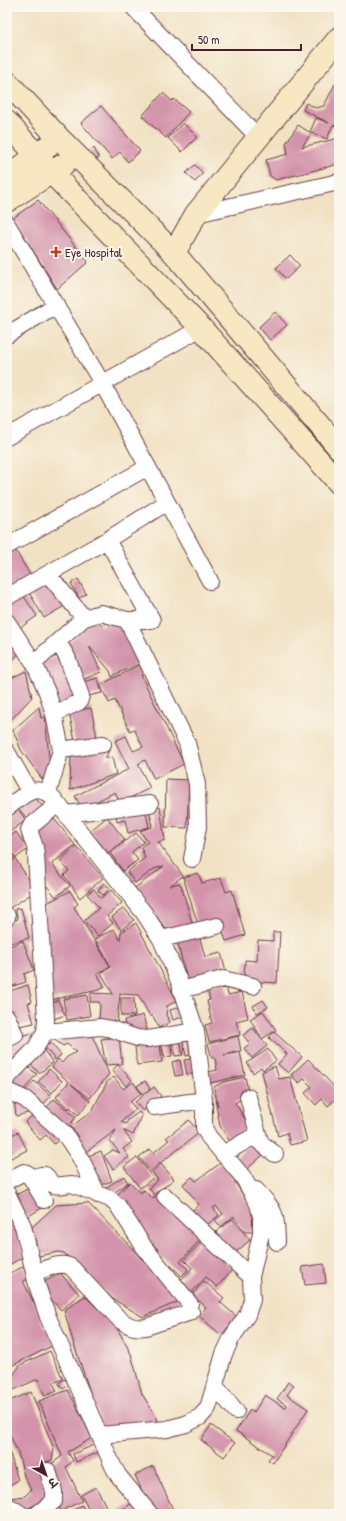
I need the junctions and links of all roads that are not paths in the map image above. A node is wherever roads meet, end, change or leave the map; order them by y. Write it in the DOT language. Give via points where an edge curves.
graph roads {
  1 [pos="132,7"];
  2 [pos="339,38"];
  3 [pos="7,82"];
  4 [pos="7,122"];
  5 [pos="258,137"];
  6 [pos="59,138"];
  7 [pos="77,155"];
  8 [pos="37,156"];
  9 [pos="52,173"];
  10 [pos="7,178"];
  11 [pos="339,182"];
  12 [pos="323,185"];
  13 [pos="339,191"];
  14 [pos="7,201"];
  15 [pos="196,214"];
  16 [pos="7,224"];
  17 [pos="174,253"];
  18 [pos="56,305"];
  19 [pos="201,328"];
  20 [pos="7,335"];
  21 [pos="102,383"];
  22 [pos="7,437"];
  23 [pos="339,448"];
  24 [pos="148,467"];
  25 [pos="339,483"];
  26 [pos="166,503"];
  27 [pos="107,540"];
  28 [pos="7,546"];
  29 [pos="48,574"];
  30 [pos="210,582"];
  31 [pos="7,597"];
  32 [pos="84,618"];
  33 [pos="127,620"];
  34 [pos="7,622"];
  35 [pos="58,642"];
  36 [pos="34,663"];
  37 [pos="54,714"];
  38 [pos="103,744"];
  39 [pos="62,750"];
  40 [pos="7,752"];
  41 [pos="29,791"];
  42 [pos="57,803"];
  43 [pos="150,804"];
  44 [pos="7,808"];
  45 [pos="192,859"];
  46 [pos="216,926"];
  47 [pos="161,939"];
  48 [pos="253,986"];
  49 [pos="182,990"];
  50 [pos="7,1017"];
  51 [pos="196,1031"];
  52 [pos="45,1032"];
  53 [pos="7,1039"];
  54 [pos="7,1078"];
  55 [pos="7,1092"];
  56 [pos="248,1098"];
  57 [pos="204,1100"];
  58 [pos="154,1107"];
  59 [pos="260,1141"];
  60 [pos="223,1154"];
  61 [pos="275,1154"];
  62 [pos="243,1177"];
  63 [pos="31,1178"];
  64 [pos="7,1181"];
  65 [pos="7,1192"];
  66 [pos="98,1195"];
  67 [pos="165,1196"];
  68 [pos="44,1200"];
  69 [pos="277,1242"];
  70 [pos="34,1273"];
  71 [pos="252,1277"];
  72 [pos="215,1386"];
  73 [pos="236,1411"];
  74 [pos="100,1434"];
  75 [pos="48,1471"];
  76 [pos="7,1505"];
  77 [pos="21,1514"];
  78 [pos="37,1514"];
  79 [pos="150,1514"];
  1 -- 5 [label="street"];
  2 -- 5 [label="main road"];
  3 -- 6 [label="main road"];
  4 -- 8 [label="main road"];
  5 -- 15 [label="main road"];
  6 -- 7 [label="main road"];
  6 -- 8 [label="main road"];
  7 -- 9 [label="main road"];
  7 -- 17 [label="main road"];
  8 -- 9 [label="main road"];
  8 -- 10 [label="main road"];
  9 -- 14 [label="main road"];
  9 -- 19 [label="main road"];
  11 -- 12 [label="street"];
  12 -- 13 [label="street"];
  12 -- 15 [label="street"];
  15 -- 17 [label="main road"];
  16 -- 18 [label="street"];
  17 -- 23 [label="main road"];
  18 -- 20 [label="street"];
  18 -- 21 [label="street"];
  19 -- 21 [label="street"];
  19 -- 25 [label="main road"];
  21 -- 22 [label="street"];
  21 -- 24 [label="street"];
  24 -- 26 [label="street"];
  24 -- 28 [label="street"];
  26 -- 27 [label="street"];
  26 -- 30 [label="street"];
  27 -- 29 [label="street"];
  27 -- 33 [label="street" via="152,620"];
  29 -- 31 [label="street"];
  29 -- 32 [label="street"];
  32 -- 33 [label="street" via="101,613"];
  32 -- 35 [label="street"];
  33 -- 45 [label="street" via="187,743 197,784 198,827"];
  34 -- 36 [label="street"];
  35 -- 36 [label="street"];
  35 -- 37 [label="street" via="67,657 81,696 79,702"];
  36 -- 37 [label="street"];
  37 -- 39 [label="street"];
  38 -- 39 [label="street"];
  39 -- 42 [label="street"];
  40 -- 41 [label="street"];
  41 -- 42 [label="street" via="40,790"];
  41 -- 44 [label="street"];
  42 -- 43 [label="street"];
  42 -- 47 [label="street" via="144,913"];
  42 -- 52 [label="street" via="29,830 36,855"];
  46 -- 47 [label="street"];
  47 -- 49 [label="street"];
  48 -- 49 [label="street" via="223,979"];
  49 -- 51 [label="street"];
  50 -- 53 [label="street" via="15,1035"];
  51 -- 52 [label="street" via="148,1039 101,1027"];
  51 -- 57 [label="street"];
  52 -- 54 [label="street" via="36,1049"];
  55 -- 66 [label="street" via="25,1099 64,1133 80,1157"];
  56 -- 59 [label="street"];
  57 -- 58 [label="street"];
  57 -- 60 [label="street" via="204,1128"];
  59 -- 60 [label="street" via="251,1138"];
  59 -- 61 [label="street"];
  60 -- 62 [label="street"];
  62 -- 69 [label="street" via="274,1211"];
  62 -- 71 [label="street" via="258,1204 261,1216 261,1234"];
  63 -- 64 [label="street" via="24,1172"];
  63 -- 66 [label="street" via="45,1175 57,1186 72,1184"];
  63 -- 68 [label="street"];
  65 -- 70 [label="street" via="23,1226"];
  66 -- 70 [label="street" via="110,1199 118,1206 190,1308 138,1328 120,1320 68,1265 62,1264"];
  67 -- 71 [label="street"];
  70 -- 74 [label="street" via="48,1317"];
  71 -- 72 [label="street" via="252,1300 247,1315 224,1354"];
  72 -- 73 [label="street"];
  72 -- 74 [label="street" via="208,1408 200,1417 186,1424 160,1430"];
  74 -- 79 [label="street" via="118,1475"];
  75 -- 78 [label="street" via="54,1501"];
  76 -- 77 [label="street"];
}
